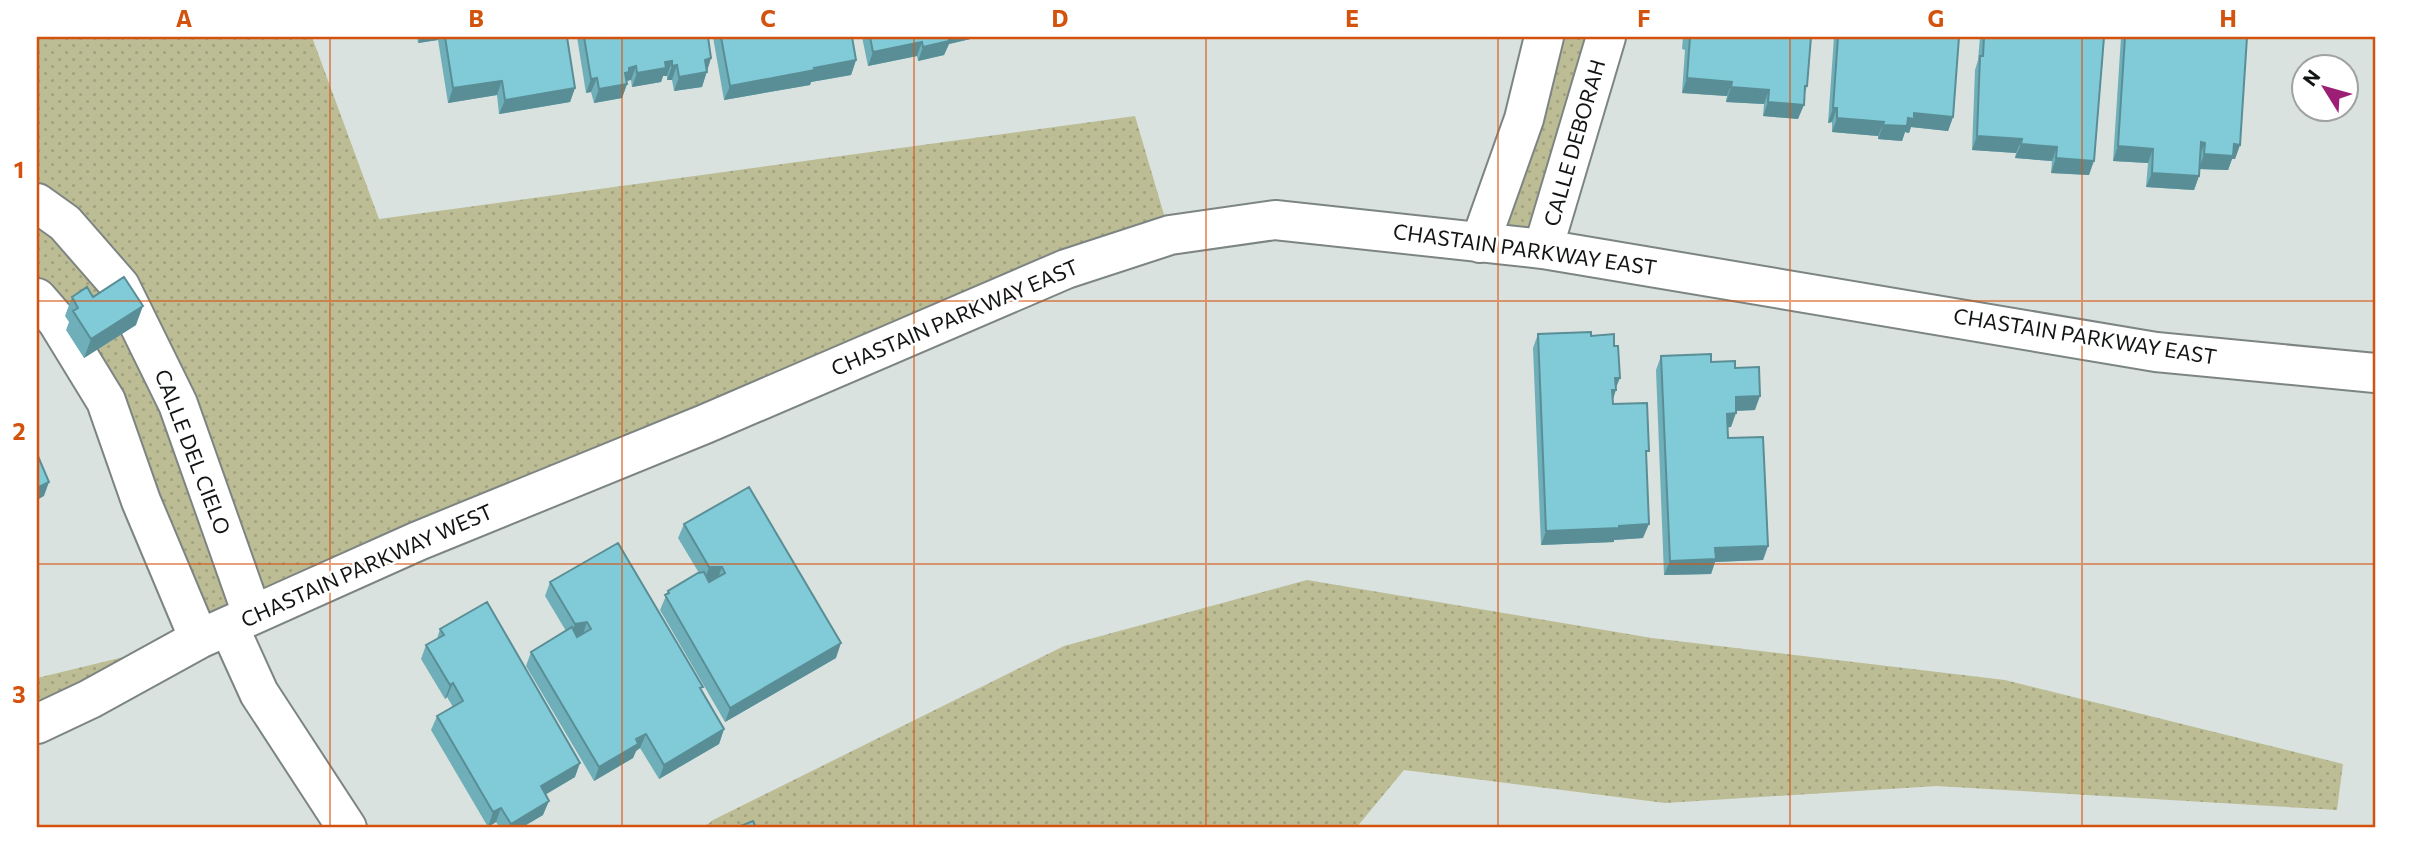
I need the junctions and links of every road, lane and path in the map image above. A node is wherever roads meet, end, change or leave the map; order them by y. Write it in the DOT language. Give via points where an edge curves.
graph roads {
  1 [pos="1544,37"];
  2 [pos="1606,37"];
  3 [pos="37,203"];
  4 [pos="1480,243"];
  5 [pos="1543,249"];
  6 [pos="37,298"];
  7 [pos="2375,373"];
  8 [pos="705,424"];
  9 [pos="227,627"];
  10 [pos="37,724"];
  11 [pos="347,828"];
  1 -- 4 [label="street" via="1524,119"];
  2 -- 5 [label="street, CALLE DEBORAH"];
  3 -- 9 [label="street, CALLE DEL CIELO" via="65,223 120,286 178,404"];
  4 -- 5 [label="street, CHASTAIN PARKWAY EAST"];
  4 -- 8 [label="street, CHASTAIN PARKWAY EAST" via="1275,220 1170,235 1066,269"];
  5 -- 7 [label="street, CHASTAIN PARKWAY EAST" via="2156,352"];
  6 -- 9 [label="street" via="57,321 106,401 141,501"];
  8 -- 9 [label="street, CHASTAIN PARKWAY WEST" via="418,541"];
  9 -- 10 [label="street, CHASTAIN PARKWAY WEST"];
  9 -- 11 [label="street" via="259,693"];
}
